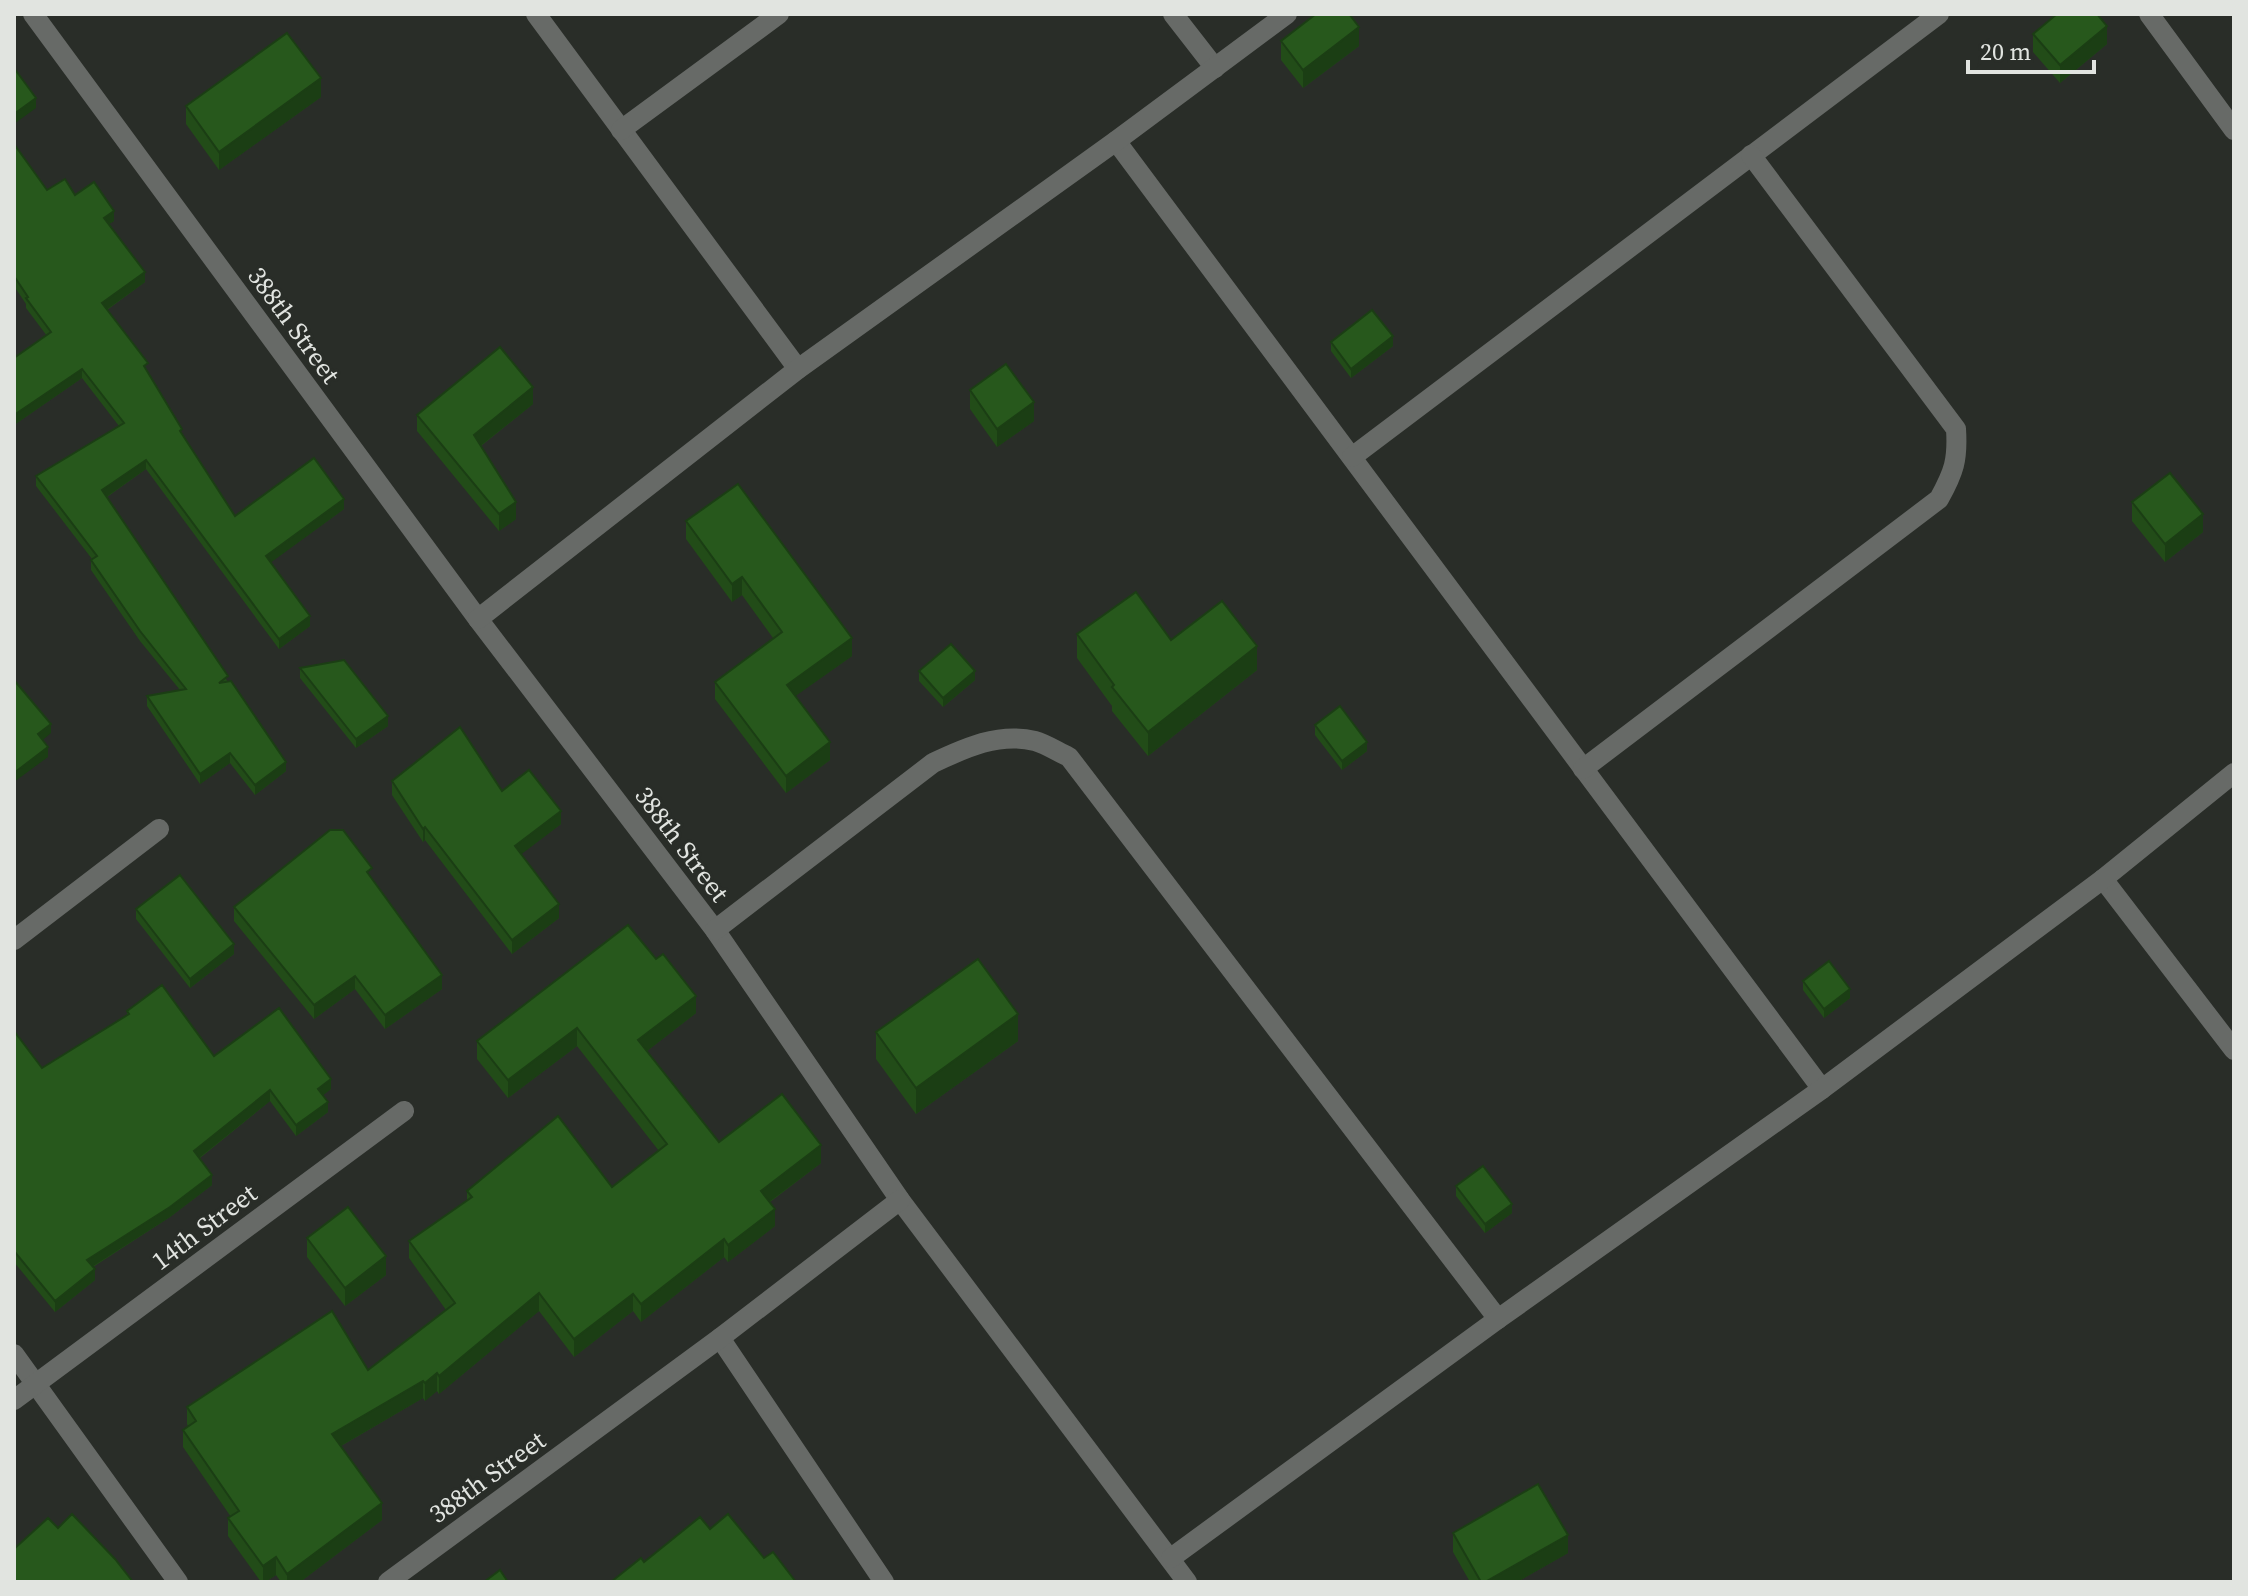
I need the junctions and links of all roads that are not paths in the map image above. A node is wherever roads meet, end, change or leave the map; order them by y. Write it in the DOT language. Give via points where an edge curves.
graph roads {
  1 [pos="33,14"];
  2 [pos="536,14"];
  3 [pos="779,14"];
  4 [pos="1173,14"];
  5 [pos="1287,14"];
  6 [pos="1939,14"];
  7 [pos="2149,14"];
  8 [pos="1215,68"];
  9 [pos="621,130"];
  10 [pos="2234,130"];
  11 [pos="1116,141"];
  12 [pos="1751,155"];
  13 [pos="798,369"];
  14 [pos="1352,457"];
  15 [pos="478,619"];
  16 [pos="1583,769"];
  17 [pos="2234,773"];
  18 [pos="159,829"];
  19 [pos="2103,879"];
  20 [pos="715,930"];
  21 [pos="14,940"];
  22 [pos="2234,1050"];
  23 [pos="1822,1089"];
  24 [pos="404,1111"];
  25 [pos="900,1200"];
  26 [pos="1498,1319"];
  27 [pos="720,1338"];
  28 [pos="14,1354"];
  29 [pos="35,1384"];
  30 [pos="14,1400"];
  31 [pos="1171,1558"];
  32 [pos="178,1582"];
  33 [pos="388,1582"];
  34 [pos="884,1582"];
  35 [pos="1187,1582"];
  1 -- 15 [label="street, 388th Street"];
  2 -- 9 [label="street"];
  3 -- 9 [label="street"];
  4 -- 8 [label="street"];
  5 -- 8 [label="street"];
  6 -- 12 [label="street"];
  7 -- 10 [label="street"];
  8 -- 11 [label="street"];
  9 -- 13 [label="street"];
  11 -- 13 [label="street"];
  11 -- 14 [label="street"];
  12 -- 14 [label="street"];
  12 -- 16 [label="street" via="1956,429 1954,473 1939,499"];
  13 -- 15 [label="street"];
  14 -- 16 [label="street"];
  15 -- 20 [label="street, 388th Street"];
  16 -- 23 [label="street"];
  17 -- 19 [label="street"];
  18 -- 21 [label="street"];
  19 -- 22 [label="street"];
  19 -- 23 [label="street"];
  20 -- 25 [label="street, 388th Street"];
  20 -- 26 [label="street" via="933,763 1000,738 1035,741 1069,757"];
  23 -- 26 [label="street"];
  24 -- 29 [label="street, 14th Street"];
  25 -- 27 [label="street, 388th Street"];
  25 -- 31 [label="street"];
  26 -- 31 [label="street"];
  27 -- 33 [label="street, 388th Street"];
  27 -- 34 [label="street"];
  28 -- 29 [label="street"];
  29 -- 30 [label="street, 14th Street"];
  29 -- 32 [label="street"];
  31 -- 35 [label="street"];
}
